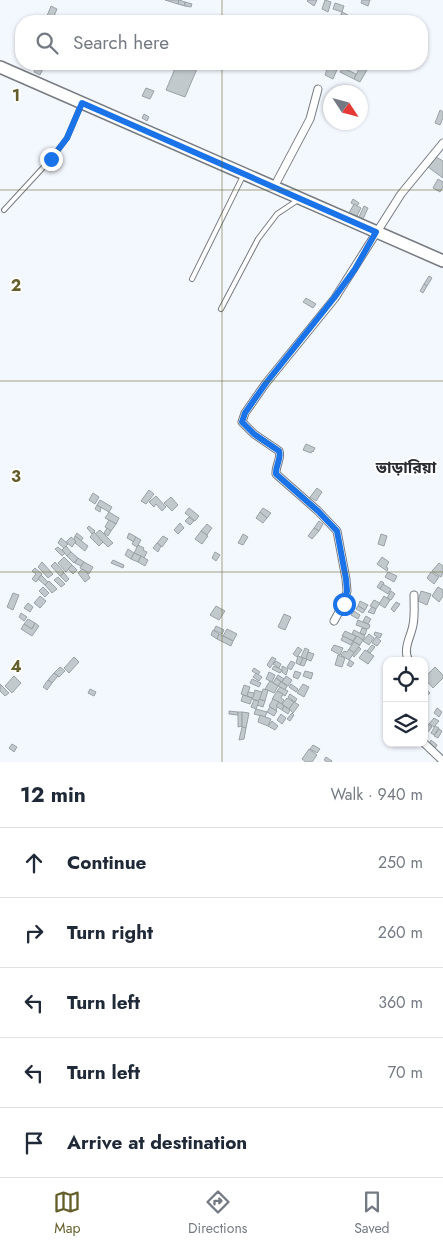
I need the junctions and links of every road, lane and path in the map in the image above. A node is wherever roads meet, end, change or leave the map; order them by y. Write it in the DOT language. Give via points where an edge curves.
graph roads {
  1 [pos="0,67"];
  2 [pos="318,89"];
  3 [pos="82,103"];
  4 [pos="443,143"];
  5 [pos="244,174"];
  6 [pos="274,187"];
  7 [pos="300,198"];
  8 [pos="4,210"];
  9 [pos="376,232"];
  10 [pos="443,261"];
  11 [pos="192,279"];
  12 [pos="221,309"];
  13 [pos="414,595"];
  14 [pos="334,621"];
  15 [pos="407,657"];
  16 [pos="428,747"];
  17 [pos="443,761"];
  1 -- 3 [label="main road"];
  2 -- 6 [label="street" via="310,119"];
  3 -- 5 [label="main road"];
  3 -- 8 [label="lane" via="67,138"];
  4 -- 9 [label="street" via="401,194"];
  5 -- 6 [label="main road"];
  5 -- 11 [label="lane"];
  6 -- 7 [label="main road"];
  7 -- 9 [label="main road"];
  7 -- 12 [label="lane" via="277,214 258,239"];
  9 -- 10 [label="main road"];
  9 -- 14 [label="street" via="355,269 266,383 242,422 279,451 276,474 337,531 347,591"];
  13 -- 15 [label="street" via="414,624"];
  16 -- 17 [label="street"];
}
